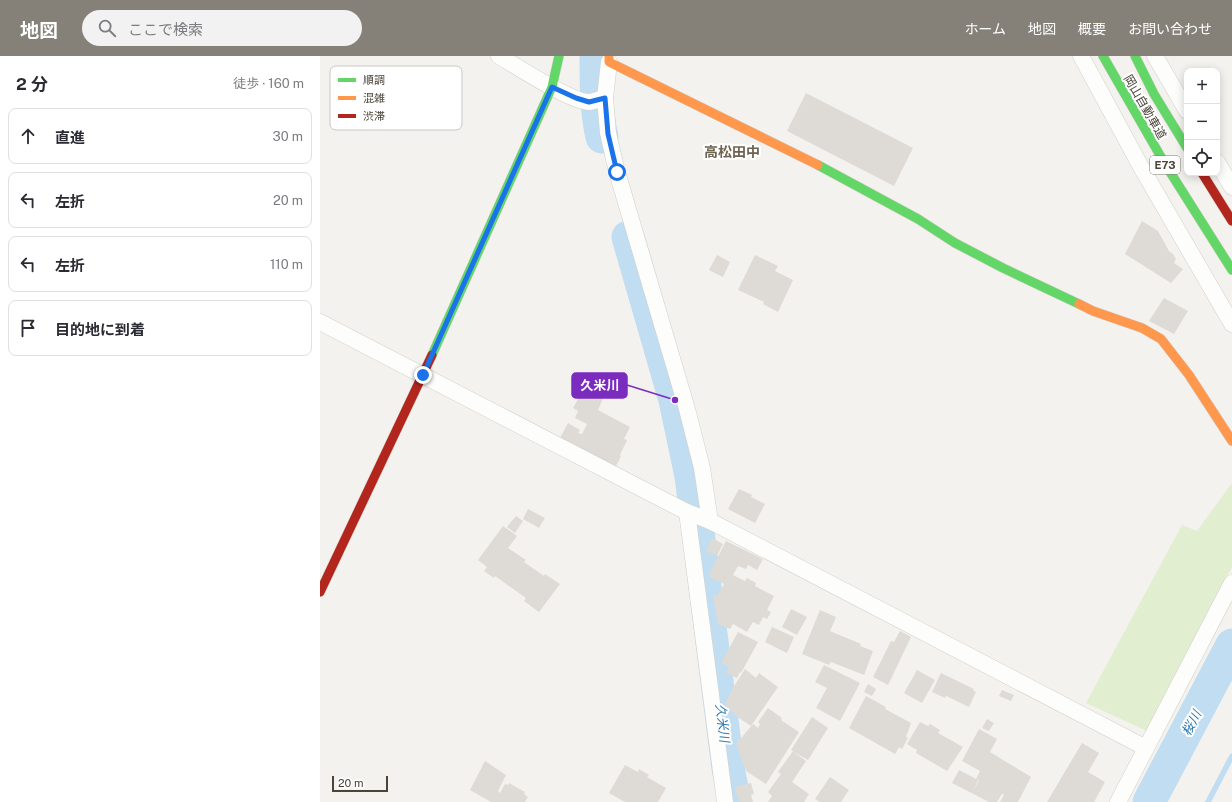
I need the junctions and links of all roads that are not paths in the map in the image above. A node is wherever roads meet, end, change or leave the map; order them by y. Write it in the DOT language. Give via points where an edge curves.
graph roads {
  1 [pos="499,56"];
  2 [pos="559,56"];
  3 [pos="1081,56"];
  4 [pos="1103,56"];
  5 [pos="1135,56"];
  6 [pos="1155,56"];
  7 [pos="609,59"];
  8 [pos="552,87"];
  9 [pos="598,100"];
  10 [pos="1184,106"];
  11 [pos="1184,143"];
  12 [pos="1220,167"];
  13 [pos="1204,176"];
  14 [pos="1232,187"];
  15 [pos="1232,221"];
  16 [pos="1232,270"];
  17 [pos="320,322"];
  18 [pos="1232,324"];
  19 [pos="423,375"];
  20 [pos="1232,441"];
  21 [pos="697,516"];
  22 [pos="1232,583"];
  23 [pos="320,592"];
  24 [pos="1146,748"];
  25 [pos="725,802"];
  26 [pos="1118,802"];
  1 -- 8 [label="street"];
  2 -- 8 [label="main road"];
  3 -- 18 [label="street" via="1141,167"];
  4 -- 16 [label="main road, 岡山自動車道 / E73" via="1184,198"];
  5 -- 11 [label="main road, 岡山自動車道 / E73" via="1154,94"];
  6 -- 10 [label="street"];
  7 -- 9 [label="street"];
  7 -- 20 [label="main road" via="809,160 1002,268 1093,311 1142,328 1161,339 1189,375"];
  8 -- 9 [label="street" via="576,98"];
  8 -- 19 [label="main road"];
  9 -- 21 [label="street" via="702,468"];
  12 -- 14 [label="street"];
  13 -- 15 [label="main road"];
  17 -- 19 [label="street"];
  19 -- 21 [label="street"];
  19 -- 23 [label="main road"];
  21 -- 24 [label="street"];
  21 -- 25 [label="street"];
  22 -- 24 [label="street"];
  24 -- 26 [label="street"];
}
